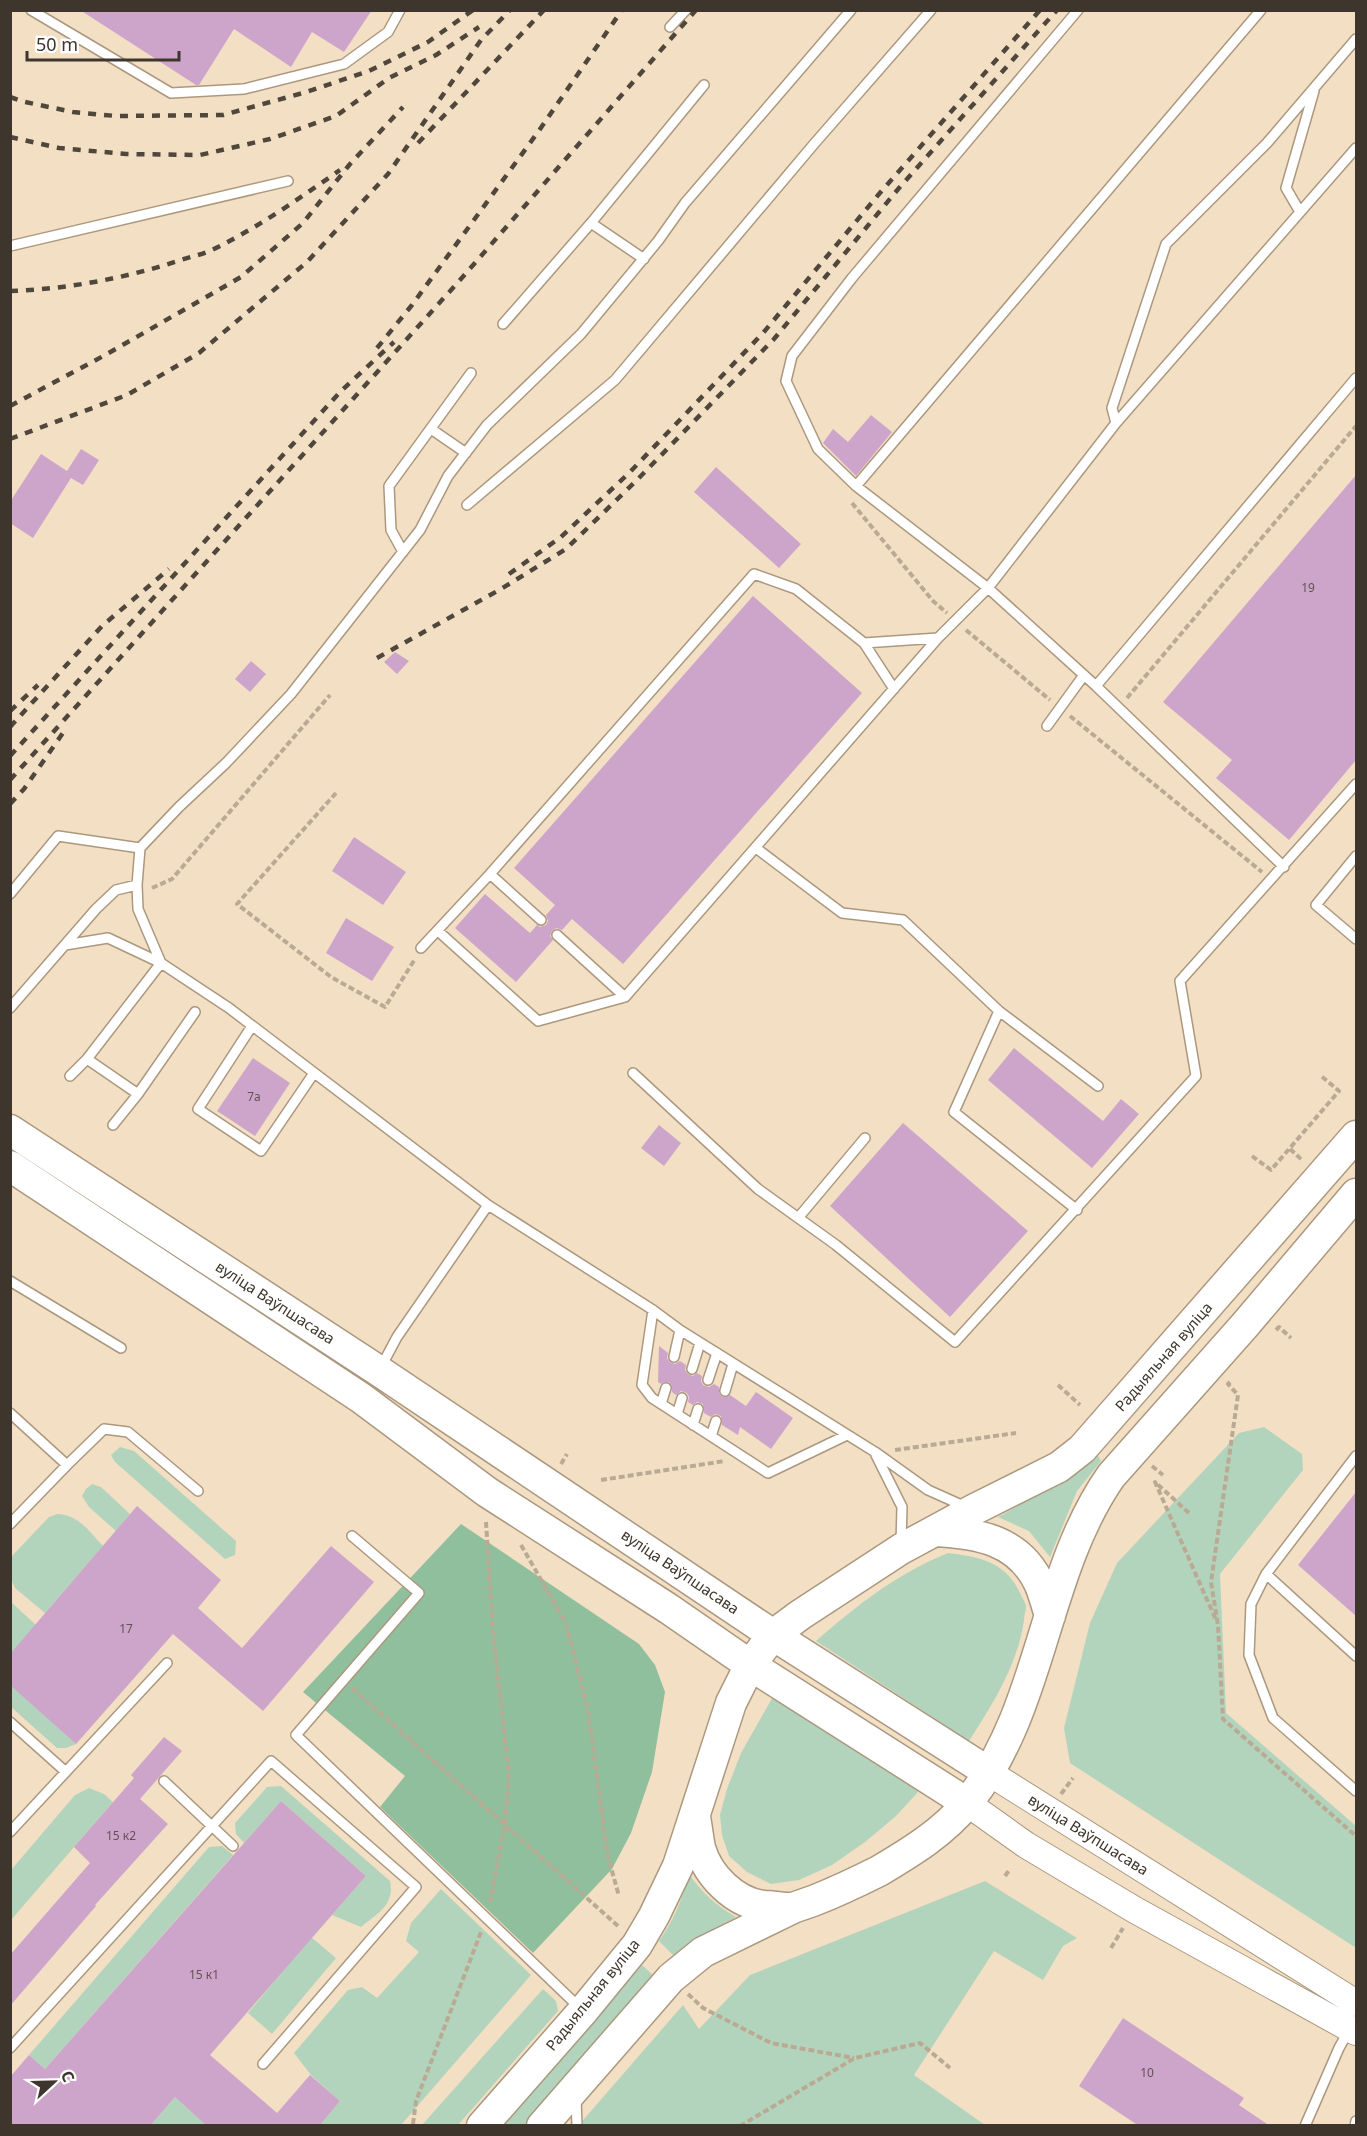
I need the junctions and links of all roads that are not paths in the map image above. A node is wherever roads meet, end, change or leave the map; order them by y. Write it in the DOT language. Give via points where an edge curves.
graph roads {
  1 [pos="31,10"];
  2 [pos="400,10"];
  3 [pos="686,10"];
  4 [pos="852,10"];
  5 [pos="931,10"];
  6 [pos="1078,10"];
  7 [pos="1261,10"];
  8 [pos="670,27"];
  9 [pos="1356,39"];
  10 [pos="704,86"];
  11 [pos="1315,87"];
  12 [pos="1356,148"];
  13 [pos="288,181"];
  14 [pos="1300,212"];
  15 [pos="591,223"];
  16 [pos="10,246"];
  17 [pos="644,259"];
  18 [pos="503,324"];
  19 [pos="471,373"];
  20 [pos="1356,378"];
  21 [pos="1116,423"];
  22 [pos="431,429"];
  23 [pos="466,453"];
  24 [pos="856,486"];
  25 [pos="467,505"];
  26 [pos="403,552"];
  27 [pos="988,588"];
  28 [pos="938,638"];
  29 [pos="864,643"];
  30 [pos="1084,675"];
  31 [pos="1096,686"];
  32 [pos="894,689"];
  33 [pos="1047,726"];
  34 [pos="1356,784"];
  35 [pos="140,848"];
  36 [pos="756,848"];
  37 [pos="1356,856"];
  38 [pos="1284,867"];
  39 [pos="490,874"];
  40 [pos="137,889"];
  41 [pos="10,894"];
  42 [pos="541,921"];
  43 [pos="438,931"];
  44 [pos="557,935"];
  45 [pos="1356,939"];
  46 [pos="65,945"];
  47 [pos="421,948"];
  48 [pos="161,963"];
  49 [pos="625,998"];
  50 [pos="10,1008"];
  51 [pos="999,1011"];
  52 [pos="195,1012"];
  53 [pos="252,1026"];
  54 [pos="87,1059"];
  55 [pos="314,1072"];
  56 [pos="633,1073"];
  57 [pos="70,1076"];
  58 [pos="1098,1086"];
  59 [pos="138,1094"];
  60 [pos="113,1125"];
  61 [pos="1356,1136"];
  62 [pos="23,1138"];
  63 [pos="865,1138"];
  64 [pos="15,1169"];
  65 [pos="1356,1194"];
  66 [pos="488,1205"];
  67 [pos="1077,1210"];
  68 [pos="798,1218"];
  69 [pos="10,1281"];
  70 [pos="653,1310"];
  71 [pos="681,1330"];
  72 [pos="700,1343"];
  73 [pos="121,1348"];
  74 [pos="717,1353"];
  75 [pos="674,1357"];
  76 [pos="733,1364"];
  77 [pos="692,1369"];
  78 [pos="379,1371"];
  79 [pos="708,1380"];
  80 [pos="666,1388"];
  81 [pos="725,1391"];
  82 [pos="682,1398"];
  83 [pos="661,1404"];
  84 [pos="698,1409"];
  85 [pos="10,1413"];
  86 [pos="676,1414"];
  87 [pos="716,1421"];
  88 [pos="693,1425"];
  89 [pos="847,1435"];
  90 [pos="711,1437"];
  91 [pos="875,1452"];
  92 [pos="1356,1456"];
  93 [pos="67,1465"];
  94 [pos="198,1491"];
  95 [pos="973,1510"];
  96 [pos="10,1524"];
  97 [pos="934,1531"];
  98 [pos="352,1536"];
  99 [pos="901,1549"];
  100 [pos="1266,1574"];
  101 [pos="1050,1616"];
  102 [pos="773,1635"];
  103 [pos="1356,1656"];
  104 [pos="167,1663"];
  105 [pos="750,1665"];
  106 [pos="10,1722"];
  107 [pos="988,1772"];
  108 [pos="66,1773"];
  109 [pos="164,1781"];
  110 [pos="1356,1791"];
  111 [pos="967,1803"];
  112 [pos="695,1817"];
  113 [pos="213,1825"];
  114 [pos="10,1832"];
  115 [pos="233,1846"];
  116 [pos="793,1908"];
  117 [pos="1356,2003"];
  118 [pos="583,2010"];
  119 [pos="1353,2030"];
  120 [pos="10,2048"];
  121 [pos="262,2064"];
  122 [pos="576,2085"];
  123 [pos="1356,2121"];
  124 [pos="482,2126"];
  125 [pos="542,2126"];
  126 [pos="577,2126"];
  127 [pos="1305,2126"];
  128 [pos="1355,2126"];
  1 -- 2 [label="lane" via="171,93 244,89 344,64 388,32"];
  3 -- 8 [label="lane"];
  4 -- 17 [label="lane" via="685,203"];
  5 -- 25 [label="lane" via="615,380"];
  6 -- 24 [label="lane" via="852,278 792,356 786,381 818,448"];
  7 -- 24 [label="lane"];
  9 -- 11 [label="lane"];
  10 -- 15 [label="lane"];
  11 -- 14 [label="lane" via="1286,188"];
  11 -- 21 [label="lane" via="1268,143 1166,244 1112,408"];
  12 -- 14 [label="lane"];
  13 -- 16 [label="lane"];
  14 -- 21 [label="lane"];
  15 -- 17 [label="lane"];
  15 -- 18 [label="lane"];
  17 -- 23 [label="lane" via="581,334 487,425"];
  19 -- 22 [label="lane"];
  20 -- 31 [label="lane"];
  21 -- 27 [label="lane"];
  22 -- 23 [label="lane"];
  22 -- 26 [label="lane" via="389,486 391,530"];
  23 -- 26 [label="lane"];
  24 -- 27 [label="lane"];
  26 -- 35 [label="lane" via="291,694"];
  27 -- 28 [label="lane"];
  27 -- 30 [label="lane"];
  28 -- 29 [label="lane"];
  28 -- 32 [label="lane"];
  29 -- 32 [label="lane"];
  29 -- 39 [label="lane" via="796,589 754,574"];
  30 -- 31 [label="lane"];
  30 -- 33 [label="lane"];
  31 -- 38 [label="lane"];
  32 -- 36 [label="lane"];
  34 -- 38 [label="lane"];
  35 -- 40 [label="lane"];
  35 -- 41 [label="lane" via="58,836"];
  36 -- 49 [label="lane"];
  36 -- 51 [label="lane" via="842,912 903,920"];
  37 -- 45 [label="lane" via="1316,905"];
  38 -- 67 [label="lane" via="1180,981 1196,1076"];
  39 -- 42 [label="lane"];
  39 -- 43 [label="lane"];
  40 -- 46 [label="lane" via="116,890"];
  40 -- 48 [label="lane" via="138,909"];
  43 -- 47 [label="lane"];
  43 -- 49 [label="lane" via="538,1021"];
  44 -- 49 [label="lane"];
  46 -- 48 [label="lane" via="108,939"];
  46 -- 50 [label="lane"];
  48 -- 53 [label="lane"];
  48 -- 54 [label="lane"];
  51 -- 58 [label="lane"];
  51 -- 67 [label="lane" via="954,1112"];
  52 -- 59 [label="lane"];
  53 -- 55 [label="lane"];
  53 -- 55 [label="lane" via="198,1109 261,1151"];
  54 -- 57 [label="lane"];
  54 -- 59 [label="lane"];
  55 -- 66 [label="lane"];
  56 -- 68 [label="lane" via="758,1189"];
  59 -- 60 [label="lane"];
  61 -- 95 [label="main road, Радыяльная вуліца" via="1082,1449 1059,1467"];
  62 -- 78 [label="main road, вуліца Ваўпшасава"];
  63 -- 68 [label="lane"];
  64 -- 105 [label="main road, вуліца Ваўпшасава" via="361,1398 486,1492"];
  65 -- 101 [label="main road" via="1111,1476 1079,1530"];
  66 -- 70 [label="lane"];
  66 -- 78 [label="lane" via="397,1337"];
  67 -- 68 [label="lane" via="955,1342"];
  69 -- 73 [label="lane"];
  70 -- 71 [label="lane"];
  70 -- 83 [label="lane" via="642,1385"];
  71 -- 72 [label="lane"];
  71 -- 75 [label="lane"];
  72 -- 74 [label="lane"];
  72 -- 77 [label="lane"];
  74 -- 76 [label="lane"];
  74 -- 79 [label="lane"];
  76 -- 81 [label="lane"];
  76 -- 89 [label="lane"];
  78 -- 102 [label="main road, вуліца Ваўпшасава"];
  80 -- 83 [label="lane"];
  82 -- 86 [label="lane"];
  83 -- 86 [label="lane"];
  84 -- 88 [label="lane"];
  85 -- 93 [label="lane"];
  86 -- 88 [label="lane"];
  87 -- 90 [label="lane"];
  88 -- 90 [label="lane"];
  89 -- 90 [label="lane" via="768,1473"];
  89 -- 91 [label="lane"];
  91 -- 95 [label="lane" via="928,1490"];
  91 -- 99 [label="lane" via="902,1507"];
  92 -- 100 [label="lane"];
  93 -- 94 [label="lane" via="104,1429 128,1432"];
  93 -- 96 [label="lane"];
  95 -- 97 [label="main road, Радыяльная вуліца"];
  97 -- 99 [label="main road, Радыяльная вуліца"];
  97 -- 101 [label="main road" via="967,1532 1008,1547 1028,1564 1040,1584"];
  98 -- 118 [label="lane" via="419,1593 296,1735"];
  99 -- 102 [label="main road, Радыяльная вуліца"];
  100 -- 103 [label="lane"];
  100 -- 110 [label="lane" via="1251,1604 1249,1655 1273,1718"];
  101 -- 107 [label="main road" via="1011,1731"];
  102 -- 105 [label="main road, Радыяльная вуліца"];
  102 -- 107 [label="main road, вуліца Ваўпшасава"];
  104 -- 108 [label="lane"];
  105 -- 111 [label="main road, вуліца Ваўпшасава"];
  105 -- 112 [label="main road, Радыяльная вуліца" via="730,1703"];
  106 -- 108 [label="lane"];
  107 -- 111 [label="main road"];
  107 -- 117 [label="main road, вуліца Ваўпшасава"];
  108 -- 114 [label="lane"];
  109 -- 113 [label="lane"];
  111 -- 116 [label="main road" via="927,1842 898,1860 836,1892"];
  111 -- 119 [label="main road, вуліца Ваўпшасава" via="1026,1845 1135,1910"];
  112 -- 116 [label="main road" via="701,1850 727,1890 755,1905"];
  112 -- 118 [label="main road, Радыяльная вуліца" via="678,1866 654,1916 637,1945"];
  113 -- 115 [label="lane"];
  113 -- 120 [label="lane"];
  113 -- 121 [label="lane" via="271,1761 416,1887"];
  116 -- 122 [label="main road" via="703,1952 671,1977"];
  118 -- 124 [label="main road, Радыяльная вуліца"];
  119 -- 127 [label="lane" via="1339,2048"];
  122 -- 125 [label="main road"];
  122 -- 126 [label="lane"];
  123 -- 128 [label="lane"];
}
